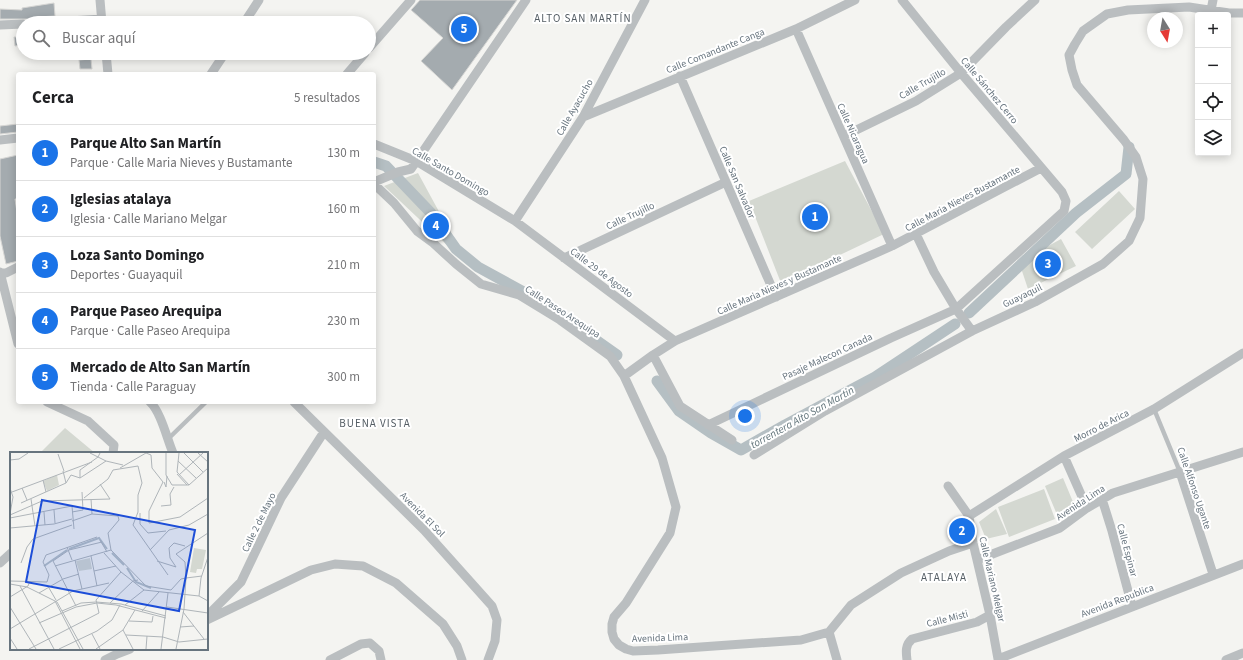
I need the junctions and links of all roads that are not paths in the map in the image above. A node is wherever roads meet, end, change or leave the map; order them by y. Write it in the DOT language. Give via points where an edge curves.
graph roads {
  1 [pos="100,0"];
  2 [pos="259,0"];
  3 [pos="411,0"];
  4 [pos="526,0"];
  5 [pos="645,0"];
  6 [pos="855,0"];
  7 [pos="902,0"];
  8 [pos="1035,0"];
  9 [pos="1213,0"];
  10 [pos="1210,10"];
  11 [pos="1243,13"];
  12 [pos="102,16"];
  13 [pos="249,16"];
  14 [pos="16,24"];
  15 [pos="0,25"];
  16 [pos="796,29"];
  17 [pos="376,40"];
  18 [pos="107,60"];
  19 [pos="220,60"];
  20 [pos="359,60"];
  21 [pos="108,72"];
  22 [pos="212,72"];
  23 [pos="349,72"];
  24 [pos="961,73"];
  25 [pos="680,76"];
  26 [pos="583,117"];
  27 [pos="844,136"];
  28 [pos="16,138"];
  29 [pos="0,140"];
  30 [pos="376,145"];
  31 [pos="416,161"];
  32 [pos="1041,168"];
  33 [pos="376,182"];
  34 [pos="726,182"];
  35 [pos="376,185"];
  36 [pos="1062,192"];
  37 [pos="515,221"];
  38 [pos="916,234"];
  39 [pos="892,246"];
  40 [pos="564,258"];
  41 [pos="16,268"];
  42 [pos="0,273"];
  43 [pos="776,297"];
  44 [pos="956,309"];
  45 [pos="972,331"];
  46 [pos="16,336"];
  47 [pos="675,341"];
  48 [pos="1243,353"];
  49 [pos="653,355"];
  50 [pos="624,376"];
  51 [pos="51,404"];
  52 [pos="152,404"];
  53 [pos="204,404"];
  54 [pos="296,404"];
  55 [pos="1154,410"];
  56 [pos="708,425"];
  57 [pos="324,432"];
  58 [pos="168,439"];
  59 [pos="732,440"];
  60 [pos="113,452"];
  61 [pos="173,452"];
  62 [pos="1243,452"];
  63 [pos="754,455"];
  64 [pos="1064,456"];
  65 [pos="1180,472"];
  66 [pos="948,486"];
  67 [pos="1102,499"];
  68 [pos="1087,508"];
  69 [pos="969,516"];
  70 [pos="973,543"];
  71 [pos="10,554"];
  72 [pos="977,560"];
  73 [pos="0,563"];
  74 [pos="1243,564"];
  75 [pos="1213,574"];
  76 [pos="1132,606"];
  77 [pos="208,615"];
  78 [pos="990,615"];
  79 [pos="208,620"];
  80 [pos="829,632"];
  81 [pos="127,650"];
  82 [pos="1241,656"];
  83 [pos="998,659"];
  84 [pos="105,660"];
  85 [pos="330,660"];
  86 [pos="381,660"];
  87 [pos="462,660"];
  88 [pos="488,660"];
  89 [pos="837,660"];
  90 [pos="907,660"];
  91 [pos="1226,660"];
  1 -- 12 [label="street"];
  2 -- 13 [label="street"];
  3 -- 17 [label="street"];
  4 -- 31 [label="street"];
  5 -- 26 [label="street, Calle Ayacucho"];
  6 -- 16 [label="street, Calle Comandante Canga"];
  7 -- 24 [label="street, Calle Sánchez Cerro"];
  8 -- 24 [label="street, Calle Trujillo"];
  9 -- 10 [label="street"];
  10 -- 11 [label="street, Guayaquil"];
  10 -- 45 [label="street, Guayaquil" via="1189,7 1128,10 1107,14 1083,31 1069,55 1072,70 1077,85 1136,156 1143,179 1140,218 1129,241 1103,264 1035,302"];
  14 -- 15 [label="street"];
  16 -- 25 [label="street, Calle Comandante Canga"];
  16 -- 27 [label="street, Calle Nicaragua"];
  18 -- 21 [label="street"];
  19 -- 22 [label="street"];
  20 -- 23 [label="street"];
  24 -- 27 [label="street, Calle Trujillo" via="916,101"];
  24 -- 32 [label="street, Calle Sánchez Cerro"];
  25 -- 26 [label="street, Calle Comandante Canga"];
  25 -- 34 [label="street, Calle San Salvador"];
  26 -- 37 [label="street, Calle Ayacucho"];
  27 -- 39 [label="street, Calle Nicaragua"];
  28 -- 29 [label="street"];
  30 -- 31 [label="street, Calle Santo Domingo"];
  31 -- 33 [label="street" via="411,169"];
  31 -- 37 [label="street, Calle Santo Domingo"];
  32 -- 36 [label="street, Calle Sánchez Cerro"];
  32 -- 38 [label="street, Calle Maria Nieves Bustamante"];
  34 -- 40 [label="street, Calle Trujillo"];
  34 -- 43 [label="street, Calle San Salvador"];
  35 -- 50 [label="street, Calle Paseo Arequipa" via="418,231 481,284 519,295 560,320 610,356"];
  36 -- 44 [label="street, Pasaje Malecon Canada" via="1066,201 1064,211"];
  37 -- 40 [label="street, Calle 29 de Agosto"];
  38 -- 39 [label="street, Calle Maria Nieves Bustamante"];
  38 -- 44 [label="street"];
  39 -- 43 [label="street, Calle Maria Nieves y Bustamante"];
  40 -- 47 [label="street, Calle 29 de Agosto"];
  41 -- 42 [label="street"];
  42 -- 46 [label="street"];
  43 -- 47 [label="street, Calle Maria Nieves y Bustamante"];
  44 -- 45 [label="street"];
  44 -- 56 [label="street, Pasaje Malecon Canada"];
  45 -- 63 [label="street, Guayaquil" via="826,410"];
  47 -- 49 [label="street"];
  48 -- 55 [label="street, Morro de Arica"];
  49 -- 50 [label="street"];
  49 -- 56 [label="street" via="680,406"];
  50 -- 80 [label="street, Avenida Lima" via="662,458 676,507 670,533 626,603 614,617 614,639 619,645 633,651 801,640"];
  51 -- 60 [label="street" via="88,421 114,445"];
  52 -- 58 [label="street"];
  53 -- 58 [label="lane"];
  54 -- 57 [label="street, Avenida El Sol"];
  55 -- 64 [label="street, Morro de Arica"];
  55 -- 65 [label="lane, Calle Alfonso Ugante"];
  56 -- 59 [label="street"];
  57 -- 77 [label="street, Calle 2 de Mayo" via="281,498 241,582"];
  57 -- 88 [label="street, Avenida El Sol" via="424,530 492,606 497,620 495,641"];
  58 -- 61 [label="street"];
  62 -- 65 [label="street, Avenida Lima"];
  64 -- 68 [label="street"];
  64 -- 69 [label="street, Morro de Arica"];
  65 -- 67 [label="street, Avenida Lima" via="1113,493"];
  65 -- 75 [label="street, Calle Alfonso Ugante"];
  66 -- 69 [label="street, Calle Mariano Melgar"];
  67 -- 68 [label="street, Avenida Lima"];
  67 -- 76 [label="street, Calle Espinar"];
  68 -- 72 [label="street, Avenida Lima" via="1060,528"];
  69 -- 70 [label="street, Calle Mariano Melgar"];
  70 -- 72 [label="street, Calle Mariano Melgar"];
  70 -- 80 [label="street" via="901,573 850,605"];
  71 -- 73 [label="street"];
  72 -- 78 [label="street, Calle Mariano Melgar"];
  74 -- 75 [label="street, Avenida Republica"];
  75 -- 76 [label="street, Avenida Republica"];
  76 -- 83 [label="street, Avenida Republica"];
  78 -- 83 [label="street, Calle Mariano Melgar"];
  78 -- 90 [label="street, Calle Misti" via="977,622 915,638 909,642 906,649"];
  79 -- 87 [label="street" via="311,570 334,564 363,566 396,583 443,624 457,646"];
  80 -- 89 [label="street"];
  81 -- 84 [label="street"];
  82 -- 91 [label="street"];
  85 -- 86 [label="street" via="360,644 370,644 379,651"];
}
